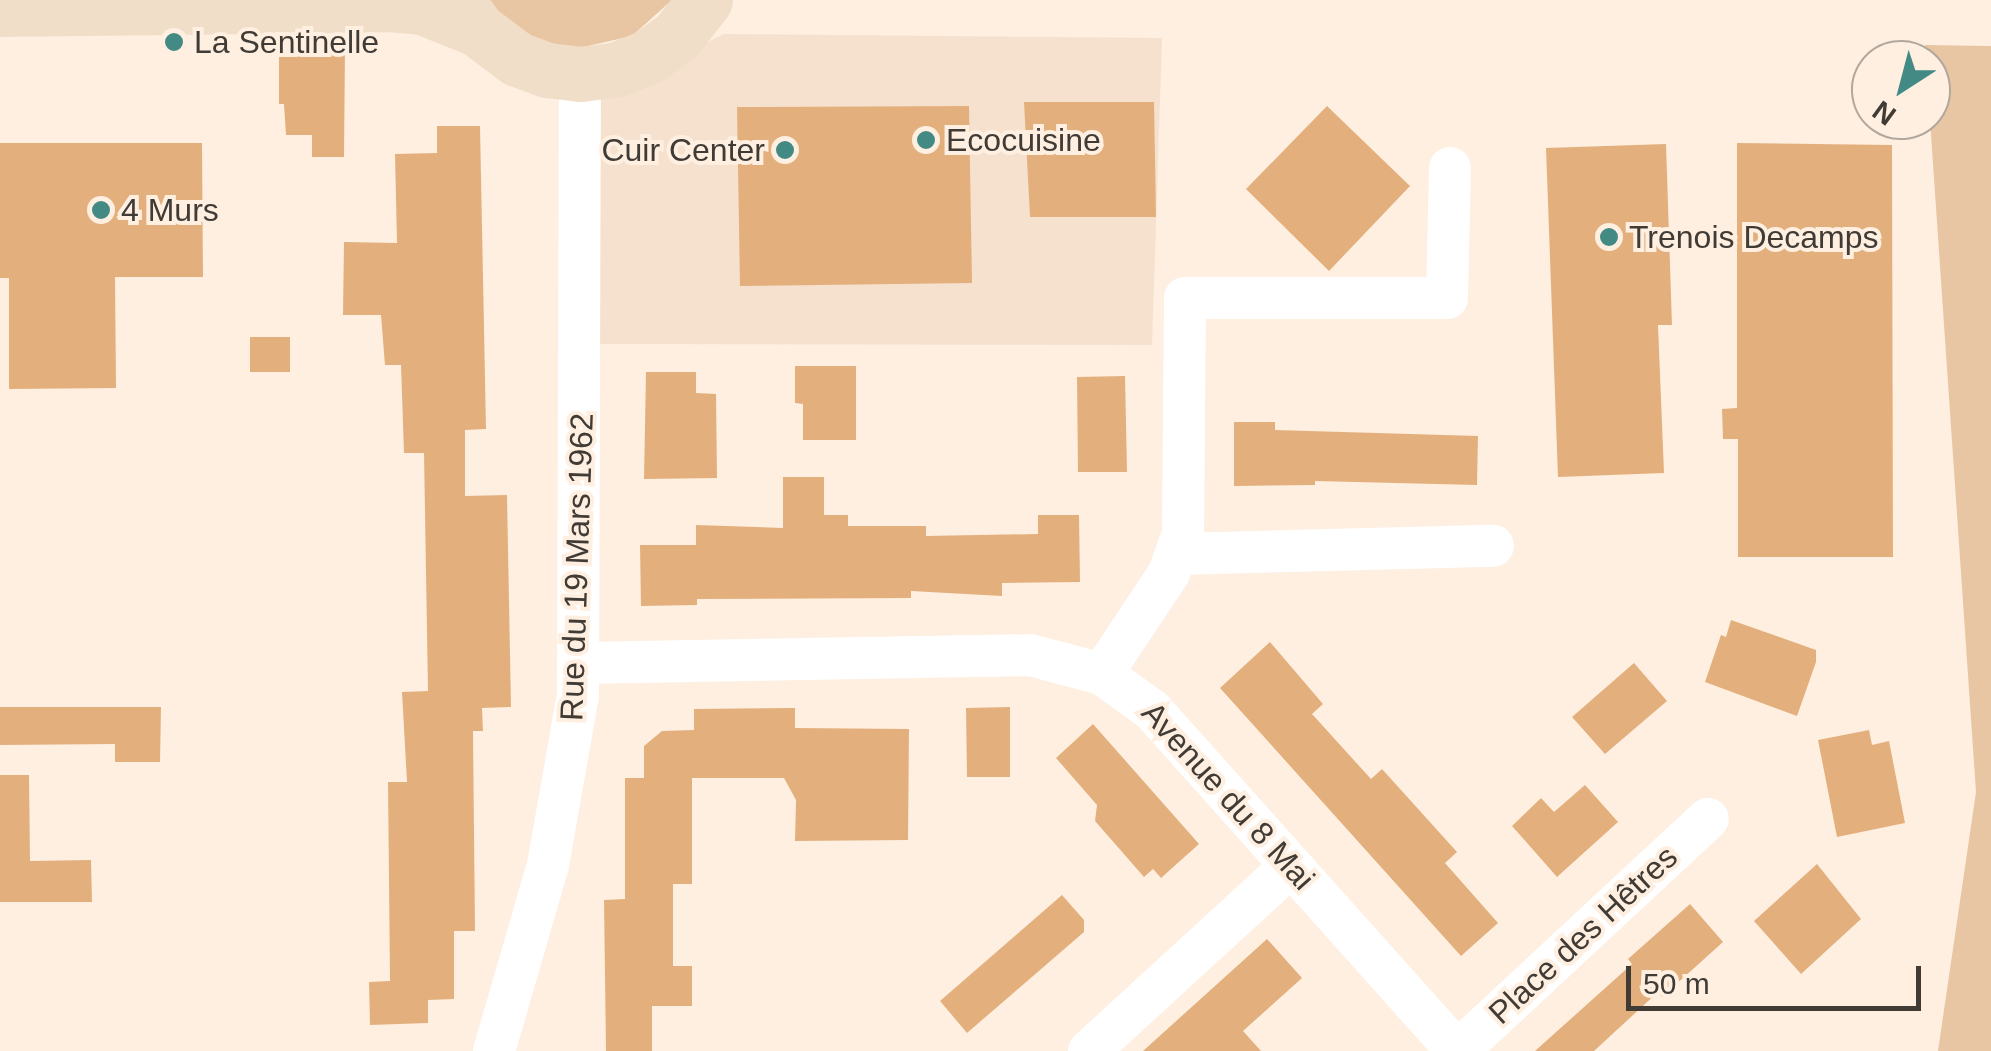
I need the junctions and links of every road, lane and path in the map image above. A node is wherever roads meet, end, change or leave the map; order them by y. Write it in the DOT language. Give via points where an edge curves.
graph roads {
  1 [pos="746,0"];
  2 [pos="0,9"];
  3 [pos="697,12"];
  4 [pos="467,15"];
  5 [pos="580,74"];
  6 [pos="1450,168"];
  7 [pos="1494,546"];
  8 [pos="1177,554"];
  9 [pos="580,663"];
  10 [pos="1102,674"];
  11 [pos="1708,819"];
  12 [pos="1292,866"];
  13 [pos="494,1051"];
  14 [pos="1089,1051"];
  15 [pos="1457,1051"];
  1 -- 3 [label="main road"];
  2 -- 4 [label="main road" via="388,4"];
  3 -- 5 [label="main road" via="648,57"];
  4 -- 5 [label="main road" via="532,65"];
  5 -- 9 [label="street, Rue du 19 Mars 1962"];
  6 -- 8 [label="street" via="1448,298 1185,298 1184,513"];
  7 -- 8 [label="street"];
  8 -- 10 [label="street"];
  9 -- 10 [label="street, Avenue du 8 Mai" via="1030,655"];
  9 -- 13 [label="street, Rue du 19 Mars 1962" via="548,864"];
  10 -- 12 [label="street, Avenue du 8 Mai" via="1152,710"];
  11 -- 15 [label="street, Place des Hêtres"];
  12 -- 14 [label="street"];
  12 -- 15 [label="street, Avenue du 8 Mai"];
}
